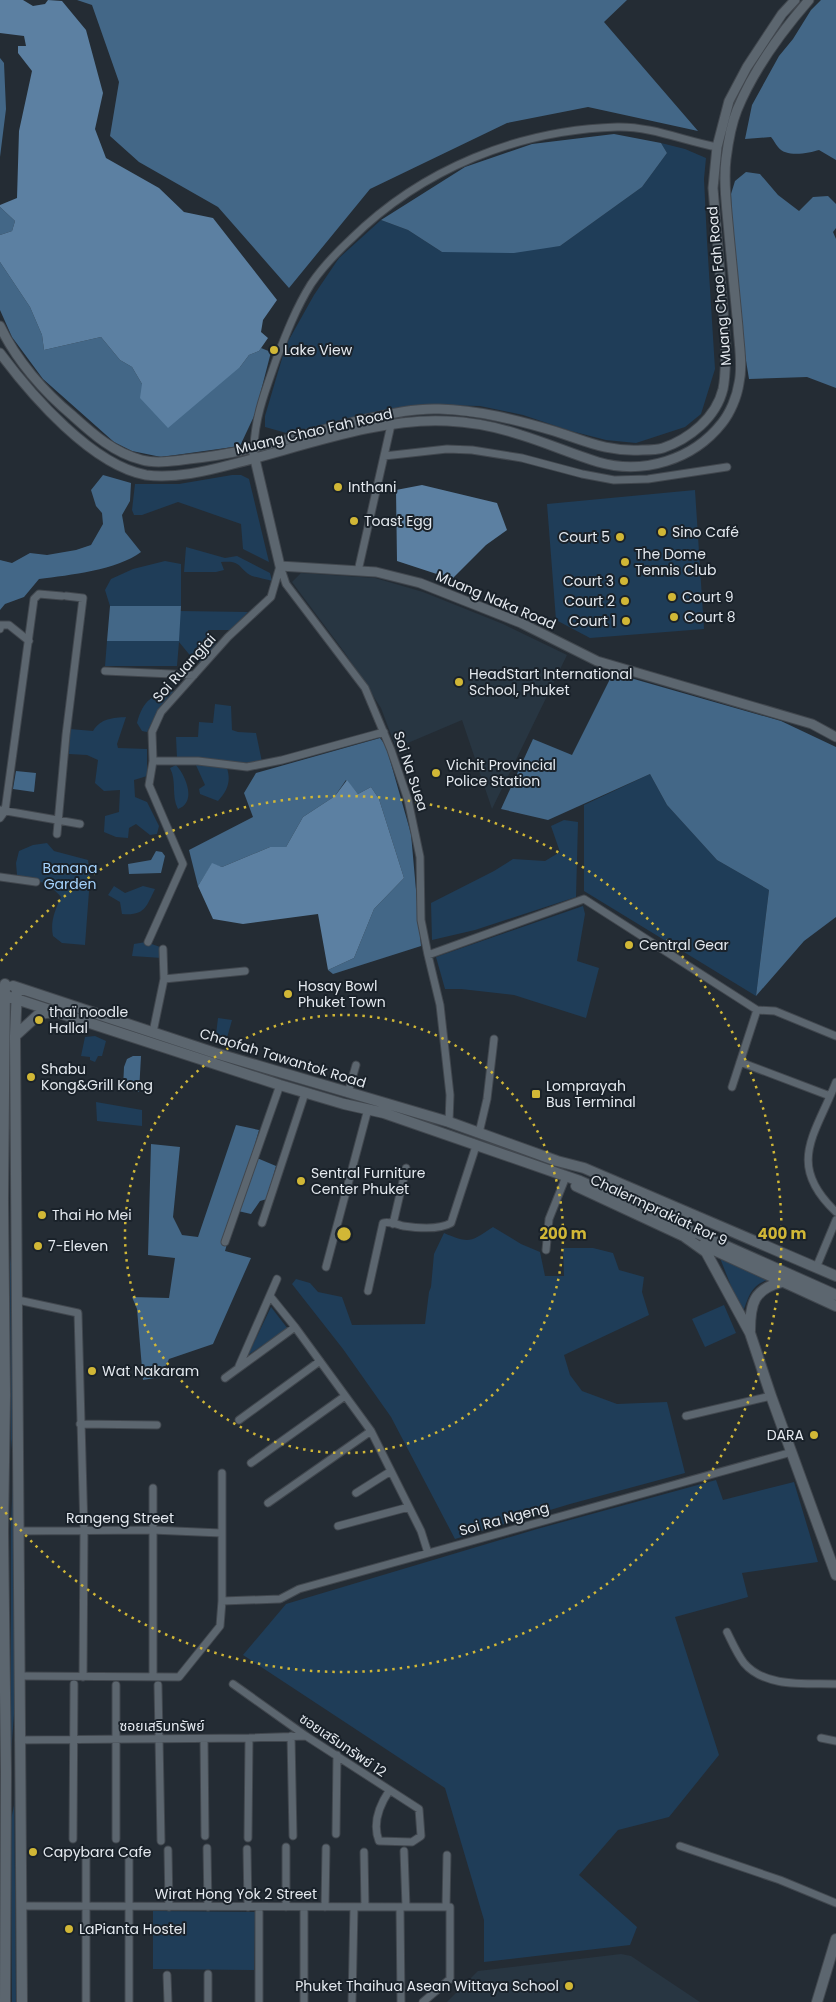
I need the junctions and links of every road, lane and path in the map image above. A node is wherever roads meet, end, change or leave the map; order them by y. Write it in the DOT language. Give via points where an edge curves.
graph roads {
  1 [pos="795,0"];
  2 [pos="809,0"];
  3 [pos="717,147"];
  4 [pos="0,326"];
  5 [pos="739,345"];
  6 [pos="726,346"];
  7 [pos="0,353"];
  8 [pos="391,425"];
  9 [pos="254,447"];
  10 [pos="384,456"];
  11 [pos="211,457"];
  12 [pos="254,459"];
  13 [pos="727,467"];
  14 [pos="213,469"];
  15 [pos="280,566"];
  16 [pos="358,571"];
  17 [pos="0,629"];
  18 [pos="29,640"];
  19 [pos="105,671"];
  20 [pos="194,674"];
  21 [pos="384,732"];
  22 [pos="836,737"];
  23 [pos="153,761"];
  24 [pos="3,811"];
  25 [pos="0,818"];
  26 [pos="58,821"];
  27 [pos="80,824"];
  28 [pos="57,834"];
  29 [pos="0,877"];
  30 [pos="36,882"];
  31 [pos="148,942"];
  32 [pos="164,949"];
  33 [pos="428,955"];
  34 [pos="245,971"];
  35 [pos="164,979"];
  36 [pos="18,988"];
  37 [pos="3,989"];
  38 [pos="17,999"];
  39 [pos="757,1010"];
  40 [pos="59,1012"];
  41 [pos="2,1019"];
  42 [pos="153,1032"];
  43 [pos="15,1036"];
  44 [pos="836,1036"];
  45 [pos="494,1039"];
  46 [pos="740,1062"];
  47 [pos="356,1065"];
  48 [pos="836,1082"];
  49 [pos="280,1085"];
  50 [pos="732,1087"];
  51 [pos="305,1092"];
  52 [pos="348,1093"];
  53 [pos="830,1096"];
  54 [pos="368,1110"];
  55 [pos="449,1122"];
  56 [pos="478,1133"];
  57 [pos="476,1146"];
  58 [pos="557,1161"];
  59 [pos="406,1168"];
  60 [pos="554,1172"];
  61 [pos="565,1179"];
  62 [pos="3,1201"];
  63 [pos="17,1201"];
  64 [pos="836,1212"];
  65 [pos="836,1220"];
  66 [pos="262,1223"];
  67 [pos="393,1224"];
  68 [pos="685,1237"];
  69 [pos="225,1242"];
  70 [pos="546,1250"];
  71 [pos="326,1266"];
  72 [pos="816,1268"];
  73 [pos="836,1276"];
  74 [pos="277,1279"];
  75 [pos="782,1282"];
  76 [pos="836,1288"];
  77 [pos="368,1291"];
  78 [pos="836,1295"];
  79 [pos="270,1296"];
  80 [pos="18,1300"];
  81 [pos="836,1306"];
  82 [pos="295,1327"];
  83 [pos="750,1333"];
  84 [pos="320,1361"];
  85 [pos="239,1366"];
  86 [pos="225,1378"];
  87 [pos="2,1395"];
  88 [pos="345,1396"];
  89 [pos="771,1396"];
  90 [pos="686,1416"];
  91 [pos="239,1420"];
  92 [pos="80,1424"];
  93 [pos="157,1425"];
  94 [pos="371,1432"];
  95 [pos="792,1452"];
  96 [pos="5,1457"];
  97 [pos="19,1457"];
  98 [pos="251,1462"];
  99 [pos="391,1471"];
  100 [pos="222,1473"];
  101 [pos="153,1488"];
  102 [pos="356,1493"];
  103 [pos="268,1503"];
  104 [pos="409,1507"];
  105 [pos="338,1526"];
  106 [pos="84,1530"];
  107 [pos="152,1530"];
  108 [pos="2,1531"];
  109 [pos="18,1531"];
  110 [pos="221,1533"];
  111 [pos="428,1553"];
  112 [pos="836,1575"];
  113 [pos="222,1601"];
  114 [pos="727,1632"];
  115 [pos="2,1670"];
  116 [pos="19,1676"];
  117 [pos="83,1677"];
  118 [pos="153,1677"];
  119 [pos="74,1684"];
  120 [pos="233,1684"];
  121 [pos="836,1684"];
  122 [pos="116,1685"];
  123 [pos="158,1685"];
  124 [pos="291,1736"];
  125 [pos="306,1736"];
  126 [pos="158,1738"];
  127 [pos="249,1738"];
  128 [pos="821,1738"];
  129 [pos="75,1739"];
  130 [pos="116,1739"];
  131 [pos="204,1739"];
  132 [pos="19,1740"];
  133 [pos="836,1741"];
  134 [pos="337,1756"];
  135 [pos="6,1773"];
  136 [pos="20,1773"];
  137 [pos="389,1791"];
  138 [pos="336,1834"];
  139 [pos="205,1836"];
  140 [pos="293,1836"];
  141 [pos="248,1838"];
  142 [pos="73,1839"];
  143 [pos="116,1839"];
  144 [pos="161,1841"];
  145 [pos="680,1846"];
  146 [pos="286,1847"];
  147 [pos="207,1848"];
  148 [pos="326,1848"];
  149 [pos="247,1849"];
  150 [pos="168,1850"];
  151 [pos="404,1851"];
  152 [pos="364,1852"];
  153 [pos="86,1853"];
  154 [pos="129,1853"];
  155 [pos="446,1854"];
  156 [pos="836,1903"];
  157 [pos="22,1906"];
  158 [pos="87,1906"];
  159 [pos="130,1906"];
  160 [pos="169,1907"];
  161 [pos="208,1907"];
  162 [pos="248,1907"];
  163 [pos="259,1907"];
  164 [pos="286,1907"];
  165 [pos="304,1907"];
  166 [pos="325,1907"];
  167 [pos="354,1907"];
  168 [pos="365,1907"];
  169 [pos="403,1907"];
  170 [pos="446,1907"];
  171 [pos="2,1910"];
  172 [pos="836,1939"];
  173 [pos="208,1974"];
  174 [pos="168,1975"];
  175 [pos="5,2002"];
  176 [pos="22,2002"];
  177 [pos="86,2002"];
  178 [pos="129,2002"];
  179 [pos="168,2002"];
  180 [pos="208,2002"];
  181 [pos="259,2002"];
  182 [pos="304,2002"];
  183 [pos="352,2002"];
  184 [pos="401,2002"];
  185 [pos="423,2002"];
  186 [pos="817,2002"];
  1 -- 3 [label="street, Muang Chao Fah Road" via="747,67 729,101"];
  2 -- 5 [label="street, Muang Chao Fah Road" via="787,26 756,73 736,110 730,138 726,196"];
  3 -- 6 [label="street, Muang Chao Fah Road" via="712,188"];
  3 -- 9 [label="street" via="630,128 559,132 533,137 476,157 443,171 400,196 337,252 302,300 260,404"];
  4 -- 11 [label="street, Muang Chao Fah Road" via="20,359 56,402 119,451 143,461"];
  5 -- 6 [label="street"];
  5 -- 8 [label="street, Muang Chao Fah Road" via="740,380 724,421 704,442 680,457 661,462 634,466 600,462 482,425 445,421"];
  6 -- 9 [label="street, Muang Chao Fah Road" via="722,391 712,413 686,437 661,449 631,451 599,447 498,416 438,409 398,412"];
  7 -- 14 [label="street, Muang Chao Fah Road" via="56,417 93,450 116,465 147,475"];
  8 -- 10 [label="street"];
  8 -- 12 [label="street, Muang Chao Fah Road"];
  9 -- 11 [label="street, Muang Chao Fah Road"];
  9 -- 12 [label="street, Soi Na Suea"];
  10 -- 13 [label="street" via="447,449 472,450 522,458 614,480 648,479"];
  10 -- 16 [label="street"];
  11 -- 14 [label="street"];
  12 -- 14 [label="street, Muang Chao Fah Road"];
  12 -- 15 [label="street, Soi Na Suea"];
  15 -- 16 [label="street, Muang Naka Road"];
  15 -- 20 [label="street, Soi Ruangjai" via="271,597"];
  15 -- 21 [label="street, Soi Na Suea" via="286,584 365,688"];
  16 -- 22 [label="street, Muang Naka Road" via="376,572 420,584 520,623 597,661 812,724"];
  17 -- 18 [label="street" via="2,625 9,625"];
  18 -- 24 [label="street"];
  18 -- 26 [label="street" via="36,595 84,598"];
  19 -- 20 [label="street"];
  20 -- 23 [label="street, Soi Ruangjai" via="161,712 152,732"];
  21 -- 23 [label="street" via="247,767 198,761"];
  21 -- 33 [label="street, Soi Na Suea" via="408,800 420,857 421,920"];
  23 -- 31 [label="street, Soi Ruangjai" via="149,785 183,864"];
  24 -- 25 [label="street"];
  24 -- 26 [label="street"];
  26 -- 27 [label="street"];
  26 -- 28 [label="street"];
  29 -- 30 [label="street"];
  32 -- 35 [label="street"];
  33 -- 39 [label="street" via="584,900"];
  33 -- 55 [label="street, Soi Na Suea" via="440,1005 450,1095"];
  34 -- 35 [label="street"];
  35 -- 42 [label="street"];
  36 -- 37 [label="main road, Chaofah Tawantok Road"];
  36 -- 38 [label="main road"];
  36 -- 42 [label="main road, Chaofah Tawantok Road"];
  37 -- 38 [label="main road, Chaofah Tawantok Road"];
  37 -- 41 [label="main road"];
  38 -- 40 [label="main road, Chaofah Tawantok Road"];
  38 -- 43 [label="main road"];
  39 -- 44 [label="street" via="775,1011"];
  39 -- 46 [label="street"];
  40 -- 43 [label="main road" via="39,1014"];
  40 -- 49 [label="main road, Chaofah Tawantok Road"];
  41 -- 62 [label="main road"];
  42 -- 52 [label="main road, Chaofah Tawantok Road"];
  43 -- 63 [label="main road"];
  45 -- 56 [label="street" via="487,1100"];
  46 -- 50 [label="street"];
  46 -- 53 [label="street"];
  47 -- 52 [label="street"];
  48 -- 53 [label="street"];
  49 -- 51 [label="main road, Chaofah Tawantok Road"];
  49 -- 69 [label="street"];
  51 -- 54 [label="main road, Chaofah Tawantok Road"];
  51 -- 66 [label="street"];
  52 -- 55 [label="main road, Chaofah Tawantok Road"];
  53 -- 64 [label="street" via="809,1143 809,1176 823,1200"];
  54 -- 57 [label="main road, Chaofah Tawantok Road"];
  54 -- 71 [label="street"];
  55 -- 56 [label="main road, Chaofah Tawantok Road"];
  56 -- 58 [label="main road, Chaofah Tawantok Road"];
  57 -- 60 [label="main road, Chaofah Tawantok Road"];
  57 -- 67 [label="street" via="452,1222 423,1227"];
  58 -- 72 [label="main road, Chalermprakiat Ror 9" via="594,1172"];
  58 -- 76 [label="main road"];
  59 -- 67 [label="street"];
  60 -- 61 [label="main road, Chalermprakiat Ror 9"];
  60 -- 78 [label="main road" via="643,1208"];
  61 -- 68 [label="main road, Chalermprakiat Ror 9"];
  61 -- 70 [label="street" via="549,1219"];
  62 -- 63 [label="main road"];
  62 -- 87 [label="main road"];
  63 -- 80 [label="main road"];
  65 -- 72 [label="street"];
  67 -- 77 [label="street" via="382,1224"];
  68 -- 75 [label="main road, Chalermprakiat Ror 9"];
  68 -- 83 [label="main road" via="706,1252"];
  72 -- 73 [label="main road, Chalermprakiat Ror 9"];
  74 -- 79 [label="street"];
  75 -- 81 [label="main road, Chalermprakiat Ror 9"];
  75 -- 83 [label="main road" via="768,1286 754,1299"];
  79 -- 82 [label="street"];
  79 -- 85 [label="street"];
  80 -- 92 [label="street" via="78,1313"];
  80 -- 97 [label="main road"];
  82 -- 84 [label="street"];
  82 -- 85 [label="street"];
  83 -- 89 [label="main road"];
  84 -- 88 [label="street"];
  84 -- 91 [label="street"];
  85 -- 86 [label="street"];
  87 -- 96 [label="main road"];
  88 -- 94 [label="street"];
  88 -- 98 [label="street"];
  89 -- 90 [label="street"];
  89 -- 95 [label="main road"];
  92 -- 93 [label="street"];
  92 -- 106 [label="street"];
  94 -- 99 [label="street"];
  94 -- 103 [label="street"];
  95 -- 111 [label="street, Soi Ra Ngeng"];
  95 -- 112 [label="main road"];
  96 -- 97 [label="main road"];
  96 -- 108 [label="main road"];
  97 -- 109 [label="main road"];
  99 -- 102 [label="street"];
  99 -- 104 [label="street"];
  100 -- 110 [label="street"];
  101 -- 107 [label="street"];
  104 -- 105 [label="street"];
  104 -- 111 [label="street"];
  106 -- 107 [label="street, Rangeng Street"];
  106 -- 109 [label="street, Rangeng Street"];
  106 -- 117 [label="street"];
  107 -- 110 [label="street, Rangeng Street"];
  107 -- 118 [label="street"];
  108 -- 115 [label="main road"];
  109 -- 116 [label="main road"];
  110 -- 113 [label="street"];
  111 -- 113 [label="street, Soi Ra Ngeng" via="299,1589 280,1599"];
  113 -- 118 [label="street" via="220,1626 179,1677"];
  114 -- 121 [label="street" via="743,1662 755,1673 783,1681"];
  115 -- 135 [label="main road"];
  116 -- 117 [label="street"];
  116 -- 132 [label="main road"];
  117 -- 118 [label="street"];
  119 -- 129 [label="street"];
  120 -- 125 [label="street, ซอยเสริมทรัพย์ 12"];
  122 -- 130 [label="street"];
  123 -- 126 [label="street"];
  124 -- 125 [label="street, ซอยเสริมทรัพย์"];
  124 -- 127 [label="street, ซอยเสริมทรัพย์"];
  124 -- 140 [label="street"];
  125 -- 134 [label="street, ซอยเสริมทรัพย์ 12"];
  126 -- 130 [label="street, ซอยเสริมทรัพย์"];
  126 -- 131 [label="street, ซอยเสริมทรัพย์"];
  126 -- 144 [label="street"];
  127 -- 131 [label="street, ซอยเสริมทรัพย์"];
  127 -- 141 [label="street"];
  128 -- 133 [label="street"];
  129 -- 130 [label="street, ซอยเสริมทรัพย์"];
  129 -- 132 [label="street, ซอยเสริมทรัพย์"];
  129 -- 142 [label="street"];
  130 -- 143 [label="street"];
  131 -- 139 [label="street"];
  132 -- 136 [label="main road"];
  134 -- 137 [label="street, ซอยเสริมทรัพย์ 12"];
  134 -- 138 [label="street"];
  135 -- 136 [label="main road"];
  135 -- 171 [label="main road"];
  136 -- 157 [label="main road"];
  137 -- 137 [label="street, ซอยเสริมทรัพย์ 12" via="378,1808 376,1835 379,1842 412,1842 421,1836 419,1809"];
  145 -- 156 [label="street"];
  146 -- 164 [label="street"];
  147 -- 161 [label="street"];
  148 -- 166 [label="street"];
  149 -- 162 [label="street"];
  150 -- 160 [label="street"];
  151 -- 169 [label="street"];
  152 -- 168 [label="street"];
  153 -- 158 [label="street"];
  154 -- 159 [label="street"];
  155 -- 170 [label="street"];
  157 -- 158 [label="street, Wirat Hong Yok 2 Street"];
  157 -- 176 [label="main road"];
  158 -- 159 [label="street, Wirat Hong Yok 2 Street"];
  158 -- 177 [label="street"];
  159 -- 160 [label="street, Wirat Hong Yok 2 Street"];
  159 -- 178 [label="street"];
  160 -- 161 [label="street, Wirat Hong Yok 2 Street"];
  161 -- 162 [label="street, Wirat Hong Yok 2 Street"];
  162 -- 163 [label="street, Wirat Hong Yok 2 Street"];
  163 -- 164 [label="street, Wirat Hong Yok 2 Street"];
  163 -- 181 [label="street"];
  164 -- 165 [label="street, Wirat Hong Yok 2 Street"];
  165 -- 166 [label="street, Wirat Hong Yok 2 Street"];
  165 -- 182 [label="street"];
  166 -- 167 [label="street, Wirat Hong Yok 2 Street"];
  167 -- 168 [label="street, Wirat Hong Yok 2 Street"];
  167 -- 183 [label="street"];
  168 -- 169 [label="street, Wirat Hong Yok 2 Street"];
  169 -- 170 [label="street, Wirat Hong Yok 2 Street"];
  169 -- 184 [label="street"];
  170 -- 185 [label="street" via="450,1906 450,1979"];
  171 -- 175 [label="main road"];
  172 -- 186 [label="main road"];
  173 -- 180 [label="street"];
  174 -- 179 [label="street"];
}
